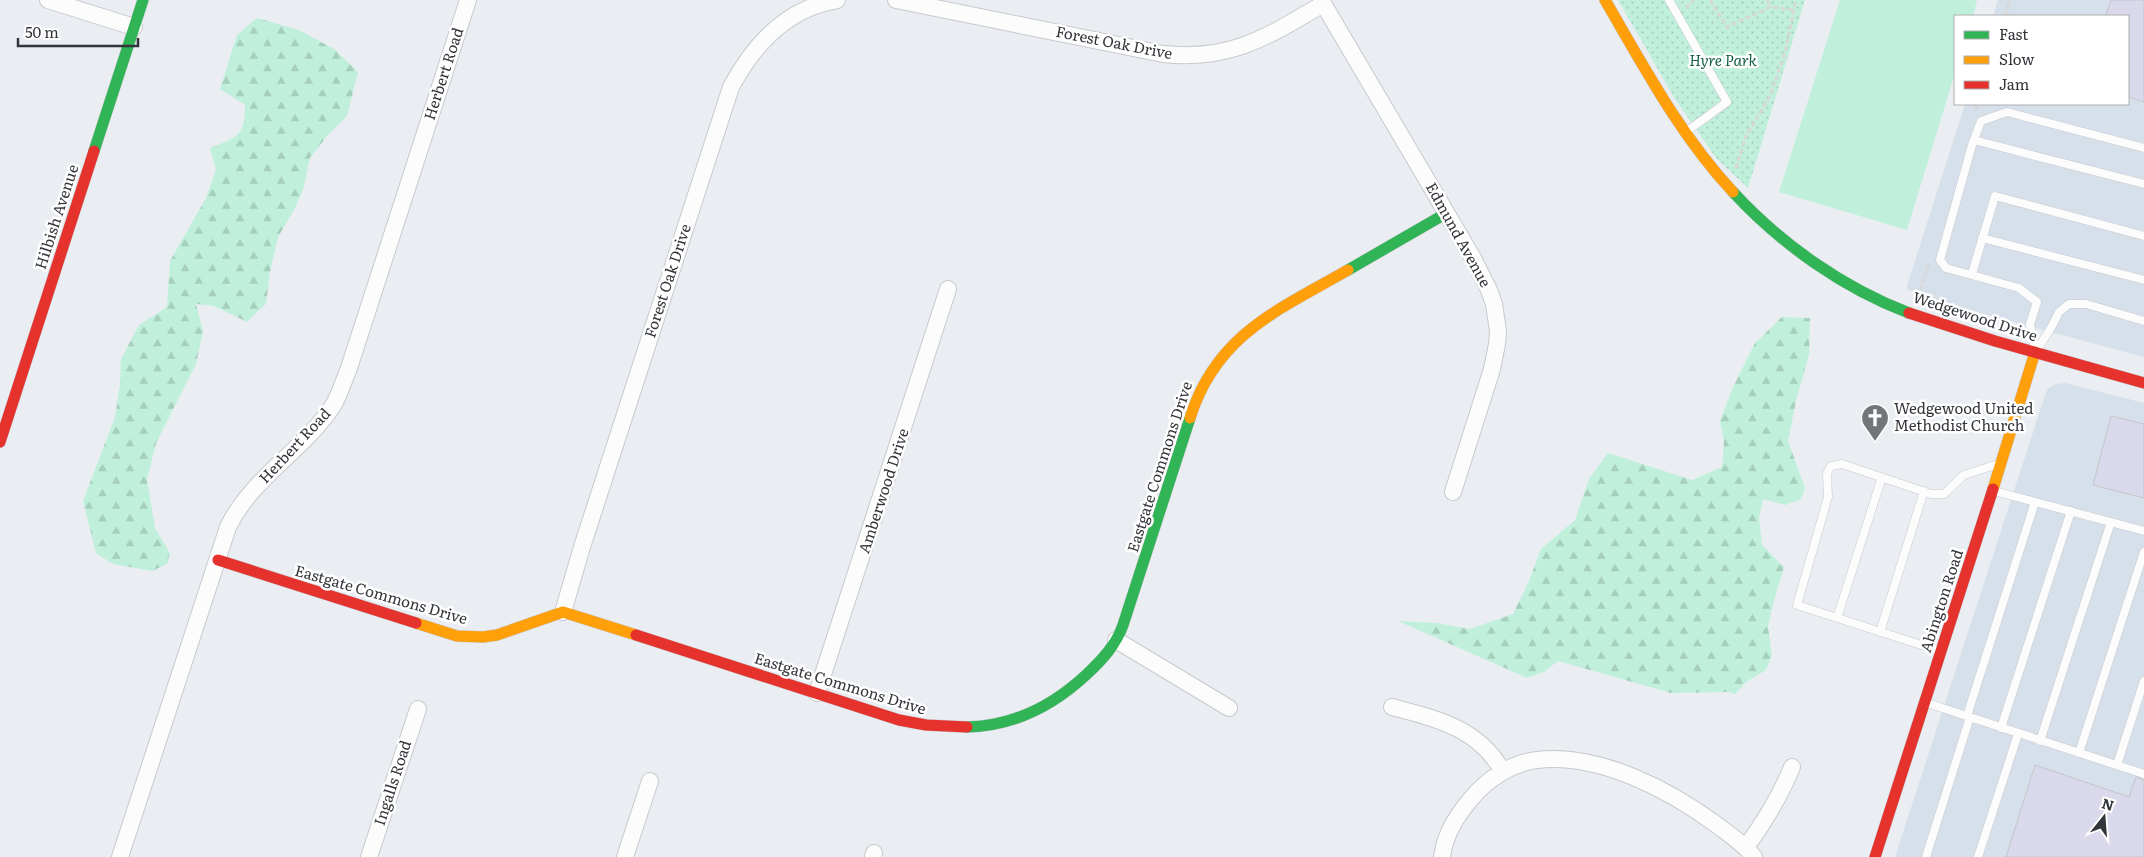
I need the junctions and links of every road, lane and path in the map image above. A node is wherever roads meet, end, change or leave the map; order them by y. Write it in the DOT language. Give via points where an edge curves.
graph roads {
  1 [pos="48,0"];
  2 [pos="143,0"];
  3 [pos="468,0"];
  4 [pos="836,0"];
  5 [pos="896,0"];
  6 [pos="1605,0"];
  7 [pos="1669,0"];
  8 [pos="1710,0"];
  9 [pos="1767,0"];
  10 [pos="1796,0"];
  11 [pos="2010,0"];
  12 [pos="1322,2"];
  13 [pos="1770,7"];
  14 [pos="1794,10"];
  15 [pos="2005,15"];
  16 [pos="134,27"];
  17 [pos="1685,133"];
  18 [pos="1974,140"];
  19 [pos="2144,148"];
  20 [pos="2144,184"];
  21 [pos="1730,189"];
  22 [pos="1445,214"];
  23 [pos="2144,236"];
  24 [pos="1982,238"];
  25 [pos="1972,274"];
  26 [pos="2144,280"];
  27 [pos="948,288"];
  28 [pos="2144,321"];
  29 [pos="2035,352"];
  30 [pos="2144,383"];
  31 [pos="0,442"];
  32 [pos="2000,464"];
  33 [pos="1882,477"];
  34 [pos="1993,490"];
  35 [pos="1924,491"];
  36 [pos="1453,492"];
  37 [pos="2035,502"];
  38 [pos="2071,512"];
  39 [pos="2111,522"];
  40 [pos="2144,531"];
  41 [pos="2144,552"];
  42 [pos="218,560"];
  43 [pos="563,612"];
  44 [pos="1837,618"];
  45 [pos="1880,632"];
  46 [pos="1116,640"];
  47 [pos="1942,652"];
  48 [pos="2144,681"];
  49 [pos="817,693"];
  50 [pos="1925,703"];
  51 [pos="1392,707"];
  52 [pos="1229,708"];
  53 [pos="418,709"];
  54 [pos="1968,717"];
  55 [pos="2001,728"];
  56 [pos="2018,734"];
  57 [pos="2040,741"];
  58 [pos="2079,753"];
  59 [pos="2117,765"];
  60 [pos="1792,767"];
  61 [pos="1503,772"];
  62 [pos="2144,774"];
  63 [pos="650,781"];
  64 [pos="1750,852"];
  65 [pos="1928,856"];
  66 [pos="120,857"];
  67 [pos="369,857"];
  68 [pos="625,857"];
  69 [pos="1442,857"];
  70 [pos="1875,857"];
  71 [pos="1978,857"];
  1 -- 16 [label="street"];
  2 -- 16 [label="street, Hilbish Avenue"];
  3 -- 42 [label="street, Herbert Road" via="350,368 334,403 319,424 250,493 234,515"];
  4 -- 43 [label="street, Forest Oak Drive" via="799,13 768,34 750,54 732,87"];
  5 -- 12 [label="street, Forest Oak Drive" via="1163,54 1188,56 1215,54 1244,46 1274,32"];
  6 -- 17 [label="street, Wedgewood Drive"];
  7 -- 17 [label="lane" via="1727,102"];
  8 -- 13 [label="path" via="1727,27"];
  9 -- 13 [label="path"];
  10 -- 14 [label="path"];
  11 -- 15 [label="path"];
  12 -- 22 [label="street, Edmund Avenue"];
  13 -- 14 [label="path"];
  14 -- 21 [label="path" via="1785,53 1770,96 1746,136"];
  16 -- 31 [label="street, Hilbish Avenue"];
  17 -- 21 [label="street, Wedgewood Drive"];
  18 -- 19 [label="lane" via="1981,121 2007,112"];
  18 -- 20 [label="lane"];
  18 -- 25 [label="lane" via="1940,260 1946,268"];
  21 -- 29 [label="street, Wedgewood Drive" via="1792,246 1845,282 1936,324"];
  22 -- 36 [label="street, Edmund Avenue" via="1489,290 1498,331 1492,369"];
  22 -- 46 [label="street, Eastgate Commons Drive" via="1274,312 1247,330 1218,359 1199,392"];
  23 -- 24 [label="lane" via="1995,196"];
  24 -- 25 [label="lane"];
  24 -- 26 [label="lane"];
  25 -- 29 [label="lane" via="2019,288 2037,302 2030,324"];
  27 -- 49 [label="street, Amberwood Drive"];
  28 -- 29 [label="lane" via="2086,304 2069,304 2059,312"];
  29 -- 30 [label="street, Wedgewood Drive"];
  29 -- 32 [label="street, Abington Road"];
  32 -- 34 [label="street, Abington Road"];
  32 -- 35 [label="lane" via="1964,475 1944,494"];
  33 -- 35 [label="lane"];
  33 -- 44 [label="lane"];
  33 -- 44 [label="lane" via="1842,464 1831,466 1827,473 1828,497 1797,605"];
  34 -- 37 [label="lane"];
  34 -- 47 [label="street, Abington Road"];
  35 -- 45 [label="lane"];
  37 -- 38 [label="lane"];
  37 -- 54 [label="lane"];
  38 -- 39 [label="lane"];
  38 -- 55 [label="lane"];
  39 -- 40 [label="lane"];
  39 -- 57 [label="lane"];
  41 -- 58 [label="lane"];
  42 -- 43 [label="street, Eastgate Commons Drive" via="457,636 496,635"];
  42 -- 66 [label="street, Herbert Road"];
  43 -- 49 [label="street, Eastgate Commons Drive"];
  44 -- 45 [label="lane"];
  45 -- 47 [label="lane"];
  46 -- 49 [label="street, Eastgate Commons Drive" via="1082,680 1058,699 1028,715 993,725 948,729 923,726"];
  46 -- 52 [label="street"];
  47 -- 50 [label="street, Abington Road"];
  48 -- 59 [label="lane"];
  50 -- 54 [label="lane"];
  50 -- 70 [label="street, Abington Road"];
  51 -- 61 [label="street" via="1456,728 1489,750"];
  53 -- 67 [label="street, Ingalls Road"];
  54 -- 55 [label="lane"];
  54 -- 65 [label="lane"];
  55 -- 56 [label="lane"];
  56 -- 57 [label="lane"];
  56 -- 71 [label="lane"];
  57 -- 58 [label="lane"];
  58 -- 59 [label="lane"];
  59 -- 62 [label="lane"];
  60 -- 64 [label="street"];
  61 -- 64 [label="street" via="1549,760 1588,764 1623,774 1691,806"];
  61 -- 69 [label="street" via="1476,792 1459,814 1447,836"];
  63 -- 68 [label="street"];
}
